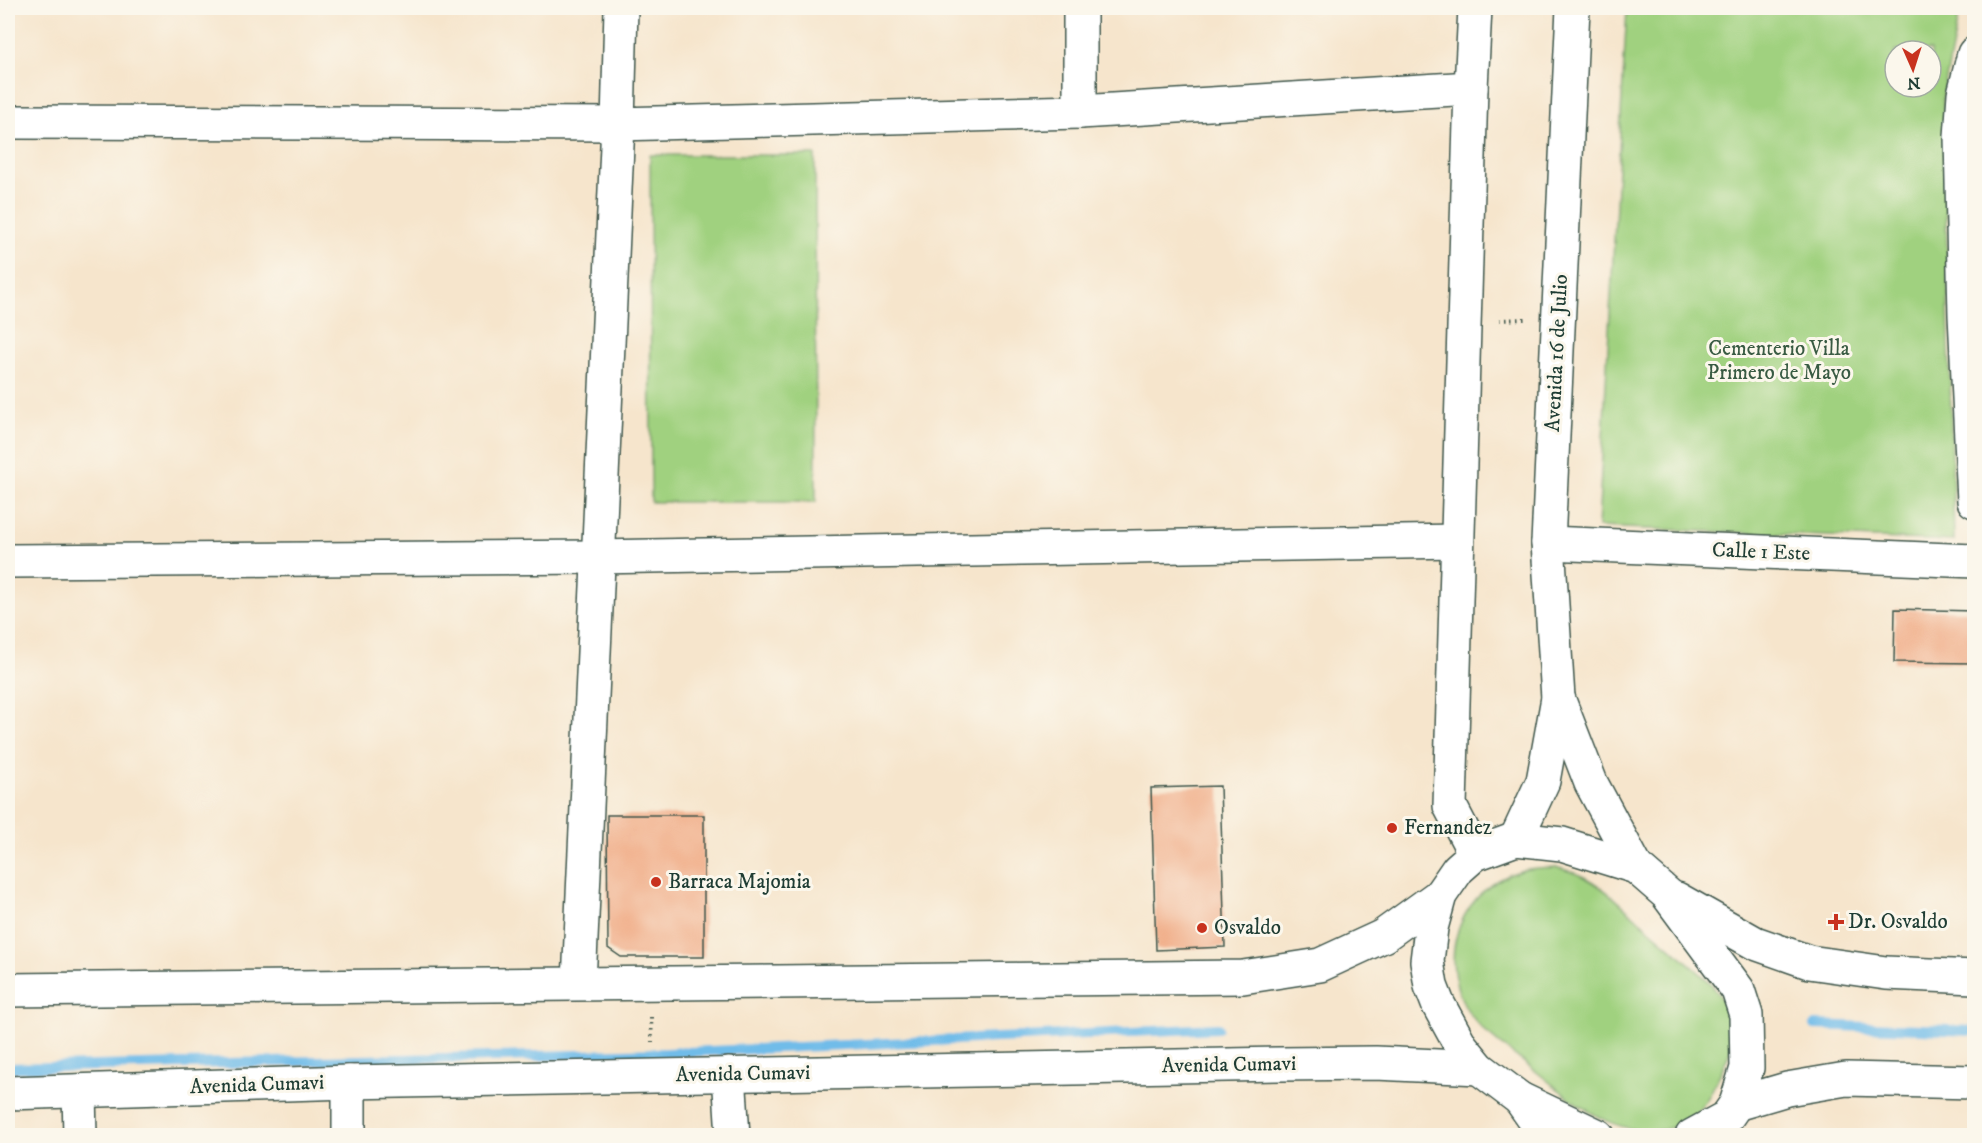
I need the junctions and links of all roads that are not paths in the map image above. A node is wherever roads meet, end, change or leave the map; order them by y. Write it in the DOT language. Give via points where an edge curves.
graph roads {
  1 [pos="621,8"];
  2 [pos="1080,8"];
  3 [pos="1475,8"];
  4 [pos="1573,8"];
  5 [pos="1974,54"];
  6 [pos="1471,88"];
  7 [pos="1080,112"];
  8 [pos="8,122"];
  9 [pos="618,124"];
  10 [pos="1970,315"];
  11 [pos="1974,501"];
  12 [pos="1457,541"];
  13 [pos="1548,543"];
  14 [pos="597,557"];
  15 [pos="8,561"];
  16 [pos="1974,561"];
  17 [pos="1558,698"];
  18 [pos="1516,839"];
  19 [pos="1475,854"];
  20 [pos="1635,867"];
  21 [pos="1667,894"];
  22 [pos="1440,895"];
  23 [pos="1974,977"];
  24 [pos="579,983"];
  25 [pos="8,990"];
  26 [pos="1479,1068"];
  27 [pos="729,1074"];
  28 [pos="349,1082"];
  29 [pos="1974,1082"];
  30 [pos="80,1091"];
  31 [pos="8,1093"];
  32 [pos="1520,1099"];
  33 [pos="1729,1119"];
  34 [pos="80,1136"];
  35 [pos="349,1136"];
  36 [pos="733,1136"];
  37 [pos="1546,1136"];
  38 [pos="1598,1136"];
  39 [pos="1692,1136"];
  1 -- 9 [label="street"];
  2 -- 7 [label="street"];
  3 -- 6 [label="street"];
  4 -- 13 [label="street, Avenida 16 de Julio"];
  5 -- 10 [label="street" via="1964,94 1961,137"];
  6 -- 7 [label="street"];
  6 -- 12 [label="street"];
  7 -- 9 [label="street"];
  8 -- 9 [label="street"];
  9 -- 14 [label="street"];
  10 -- 11 [label="street"];
  12 -- 14 [label="street"];
  12 -- 19 [label="street" via="1450,806"];
  13 -- 16 [label="street, Calle 1 Este"];
  13 -- 17 [label="street, Avenida 16 de Julio"];
  14 -- 15 [label="street"];
  14 -- 24 [label="street"];
  17 -- 18 [label="street, Avenida 16 de Julio" via="1543,781"];
  17 -- 20 [label="street, Avenida 16 de Julio" via="1591,783"];
  18 -- 19 [label="street"];
  18 -- 20 [label="street" via="1562,844"];
  19 -- 22 [label="street" via="1458,869"];
  20 -- 21 [label="street"];
  21 -- 23 [label="street" via="1755,942 1809,962 1886,973"];
  21 -- 33 [label="street" via="1738,990 1746,1015 1747,1068"];
  22 -- 24 [label="street" via="1383,936 1320,965 1243,977"];
  22 -- 26 [label="street" via="1427,961 1431,986 1461,1046"];
  24 -- 25 [label="street"];
  26 -- 27 [label="street, Avenida Cumavi" via="1365,1063"];
  26 -- 32 [label="street"];
  27 -- 28 [label="street, Avenida Cumavi"];
  27 -- 36 [label="street"];
  28 -- 30 [label="street, Avenida Cumavi"];
  28 -- 35 [label="street"];
  29 -- 33 [label="street" via="1846,1079 1787,1089"];
  30 -- 31 [label="street, Avenida Cumavi"];
  30 -- 34 [label="street"];
  32 -- 37 [label="street"];
  32 -- 38 [label="street"];
  33 -- 39 [label="street"];
}
